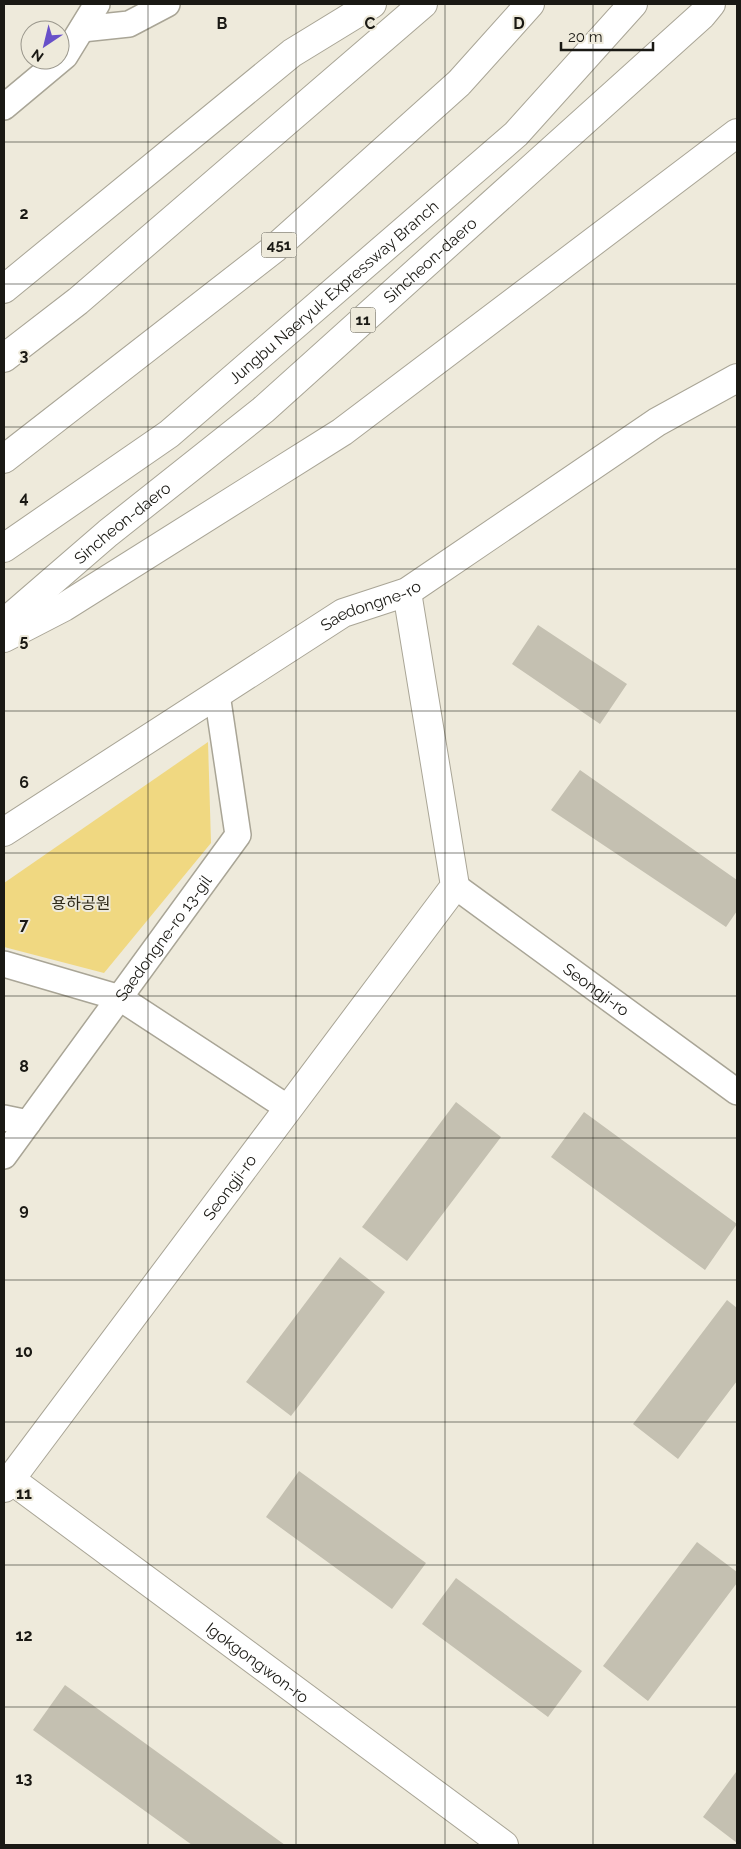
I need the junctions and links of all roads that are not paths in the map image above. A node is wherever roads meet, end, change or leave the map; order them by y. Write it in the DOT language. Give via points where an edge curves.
graph roads {
  1 [pos="97,4"];
  2 [pos="167,4"];
  3 [pos="372,4"];
  4 [pos="423,4"];
  5 [pos="530,4"];
  6 [pos="633,4"];
  7 [pos="711,4"];
  8 [pos="82,29"];
  9 [pos="4,107"];
  10 [pos="737,133"];
  11 [pos="4,289"];
  12 [pos="4,358"];
  13 [pos="737,378"];
  14 [pos="4,459"];
  15 [pos="4,548"];
  16 [pos="407,592"];
  17 [pos="4,624"];
  18 [pos="4,638"];
  19 [pos="217,694"];
  20 [pos="4,832"];
  21 [pos="455,886"];
  22 [pos="4,964"];
  23 [pos="120,998"];
  24 [pos="737,1092"];
  25 [pos="288,1108"];
  26 [pos="4,1118"];
  27 [pos="28,1123"];
  28 [pos="4,1156"];
  29 [pos="6,1481"];
  30 [pos="504,1845"];
  1 -- 8 [label="street"];
  2 -- 8 [label="street" via="130,24"];
  3 -- 11 [label="main road" via="292,53"];
  4 -- 12 [label="main road" via="78,300"];
  5 -- 14 [label="main road, 451" via="459,84 274,249"];
  6 -- 15 [label="main road, Jungbu Naeryuk Expressway Branch" via="516,134 169,434"];
  7 -- 17 [label="main road, Sincheon-daero / 11" via="702,16 263,410 108,533"];
  8 -- 9 [label="street" via="65,56"];
  10 -- 18 [label="main road" via="342,432 64,608"];
  13 -- 16 [label="main road, Saedongne-ro" via="658,422"];
  16 -- 19 [label="main road, Saedongne-ro" via="343,613"];
  16 -- 21 [label="main road"];
  19 -- 20 [label="main road, Saedongne-ro"];
  19 -- 23 [label="street, Saedongne-ro 13-gil" via="238,835"];
  21 -- 24 [label="street, Seongji-ro"];
  21 -- 25 [label="main road, Seongji-ro"];
  22 -- 23 [label="street"];
  23 -- 25 [label="street"];
  23 -- 27 [label="street, Saedongne-ro 13-gil"];
  25 -- 29 [label="main road, Seongji-ro"];
  26 -- 27 [label="street"];
  27 -- 28 [label="street, Saedongne-ro 13-gil"];
  29 -- 30 [label="main road, Igokgongwon-ro"];
}
